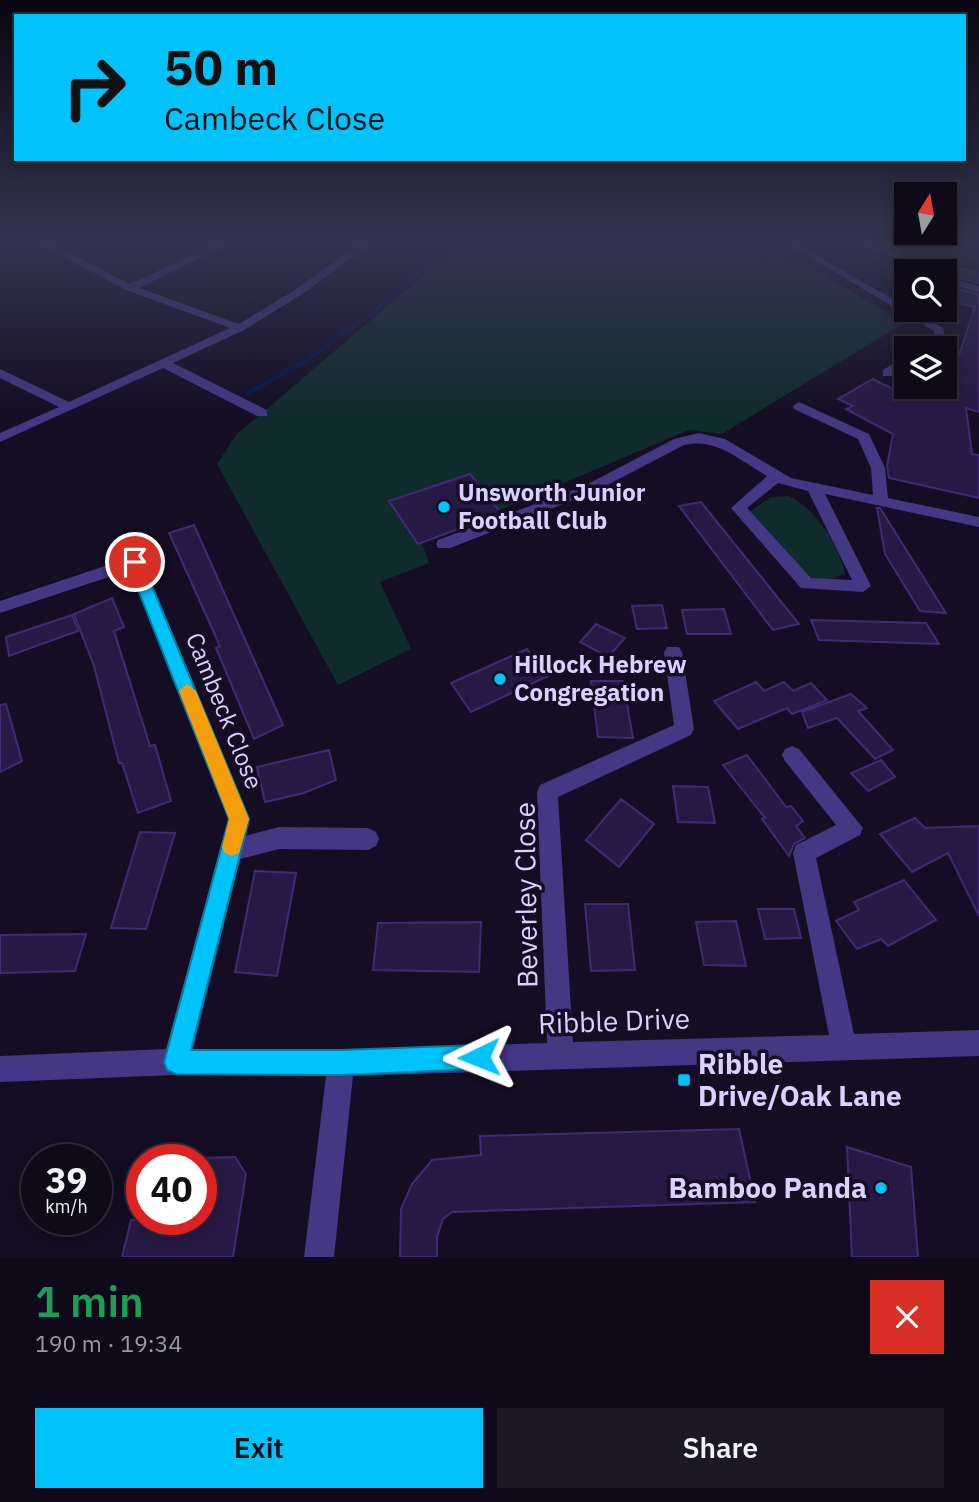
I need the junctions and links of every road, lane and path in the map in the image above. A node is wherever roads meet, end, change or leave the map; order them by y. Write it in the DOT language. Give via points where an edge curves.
graph roads {
  1 [pos="168,302"];
  2 [pos="283,302"];
  3 [pos="890,302"];
  4 [pos="240,328"];
  5 [pos="940,336"];
  6 [pos="163,363"];
  7 [pos="894,369"];
  8 [pos="0,373"];
  9 [pos="887,373"];
  10 [pos="799,406"];
  11 [pos="69,407"];
  12 [pos="262,413"];
  13 [pos="0,438"];
  14 [pos="777,476"];
  15 [pos="814,488"];
  16 [pos="881,501"];
  17 [pos="979,522"];
  18 [pos="444,544"];
  19 [pos="0,607"];
  20 [pos="673,652"];
  21 [pos="792,755"];
  22 [pos="368,839"];
  23 [pos="230,851"];
  24 [pos="844,1046"];
  25 [pos="978,1046"];
  26 [pos="561,1054"];
  27 [pos="176,1062"];
  28 [pos="341,1063"];
  29 [pos="0,1069"];
  30 [pos="319,1257"];
  1 -- 4 [label="street"];
  2 -- 4 [label="street"];
  3 -- 5 [label="street" via="939,330"];
  4 -- 6 [label="street"];
  6 -- 11 [label="street"];
  6 -- 12 [label="street"];
  7 -- 9 [label="street"];
  8 -- 11 [label="street"];
  10 -- 16 [label="street" via="864,437 877,468"];
  11 -- 13 [label="street"];
  14 -- 15 [label="street"];
  14 -- 15 [label="street" via="738,508 807,583 863,586"];
  14 -- 18 [label="street" via="720,442 699,437 679,442 589,489"];
  15 -- 16 [label="street"];
  16 -- 17 [label="street"];
  19 -- 23 [label="street, Cambeck Close" via="135,562 239,819"];
  20 -- 26 [label="street, Beverley Close" via="684,729 548,792"];
  21 -- 24 [label="street" via="852,828 804,853"];
  22 -- 23 [label="street" via="279,838"];
  23 -- 27 [label="street, Cambeck Close"];
  24 -- 25 [label="street, Ribble Drive"];
  24 -- 26 [label="street, Ribble Drive"];
  26 -- 28 [label="street, Ribble Drive"];
  27 -- 28 [label="street, Ribble Drive"];
  27 -- 29 [label="street, Ribble Drive"];
  28 -- 30 [label="street"];
}
